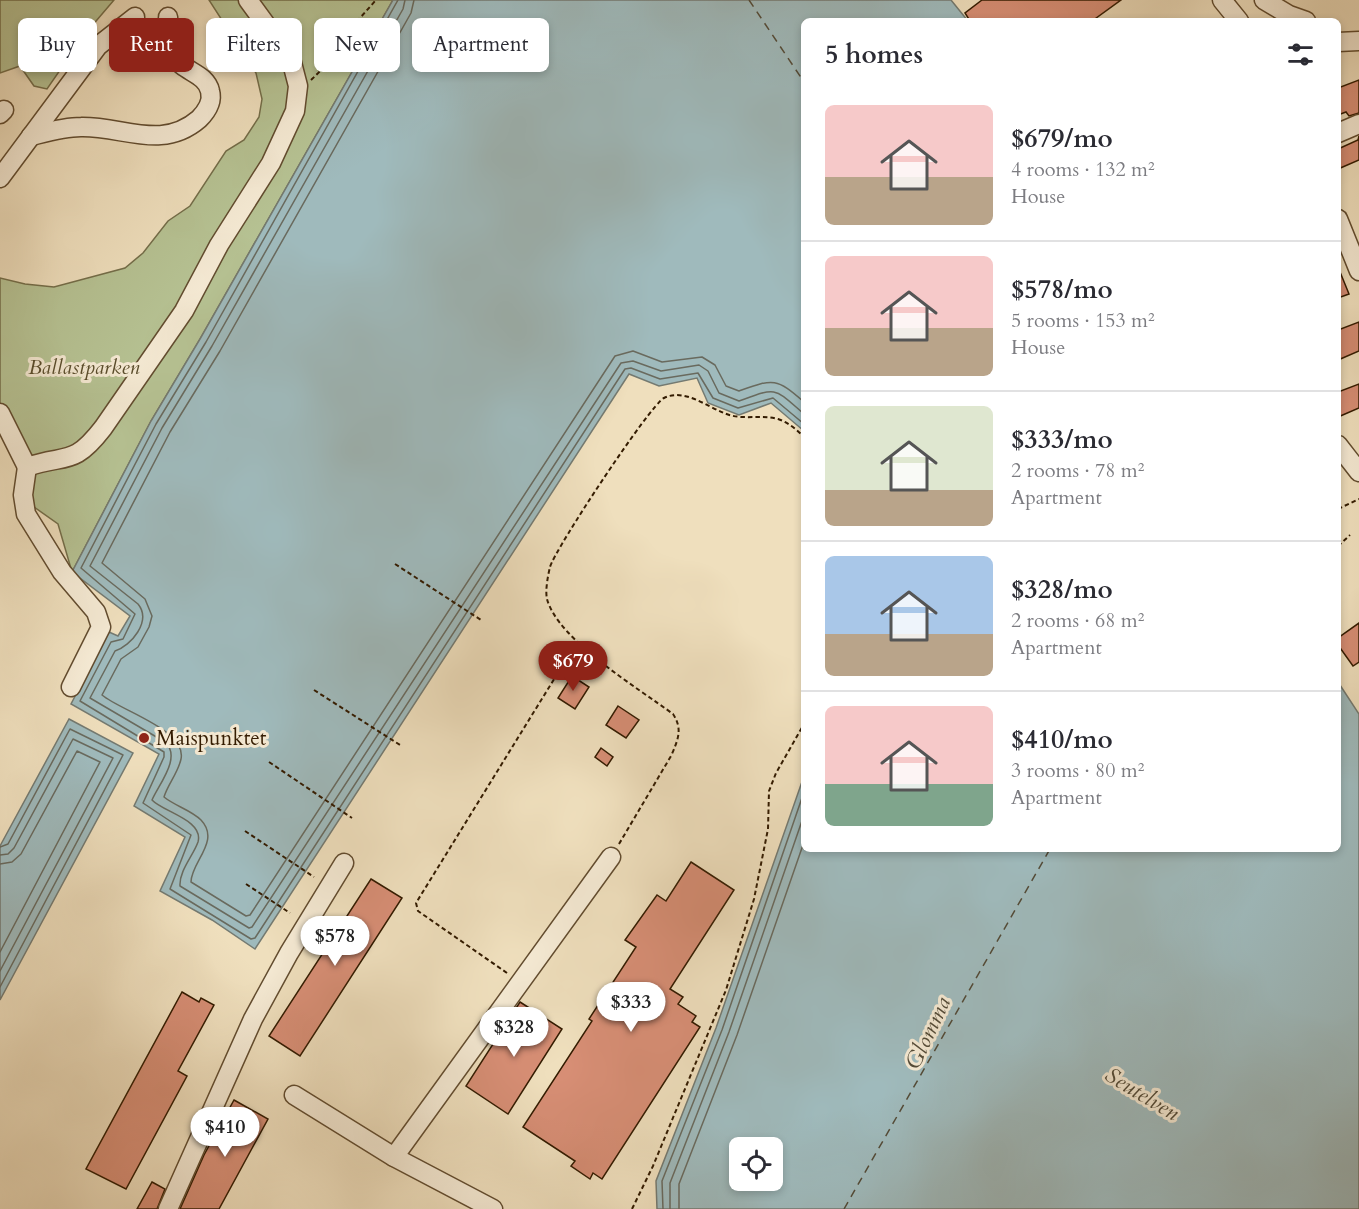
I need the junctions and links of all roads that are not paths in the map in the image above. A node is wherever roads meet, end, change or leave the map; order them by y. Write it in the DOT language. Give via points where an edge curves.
graph roads {
  1 [pos="248,0"];
  2 [pos="1222,0"];
  3 [pos="1264,0"];
  4 [pos="135,17"];
  5 [pos="168,17"];
  6 [pos="1237,18"];
  7 [pos="1298,18"];
  8 [pos="1341,41"];
  9 [pos="1359,41"];
  10 [pos="1359,124"];
  11 [pos="1341,132"];
  12 [pos="31,136"];
  13 [pos="0,178"];
  14 [pos="1341,223"];
  15 [pos="1353,237"];
  16 [pos="1359,271"];
  17 [pos="0,413"];
  18 [pos="1341,449"];
  19 [pos="27,467"];
  20 [pos="1359,472"];
  21 [pos="71,687"];
  22 [pos="611,857"];
  23 [pos="344,863"];
  24 [pos="294,1095"];
  25 [pos="394,1157"];
  26 [pos="168,1209"];
  27 [pos="492,1209"];
  1 -- 19 [label="street" via="291,59 298,86 295,111 271,163 219,245 184,311 103,428 73,456"];
  2 -- 6 [label="street"];
  3 -- 7 [label="street"];
  4 -- 12 [label="street" via="98,46"];
  5 -- 12 [label="street" via="173,55 204,80 210,90 210,101 200,118 177,134 79,127"];
  8 -- 9 [label="street"];
  10 -- 11 [label="street"];
  12 -- 13 [label="street"];
  14 -- 15 [label="street"];
  15 -- 16 [label="street"];
  17 -- 19 [label="street"];
  18 -- 20 [label="street"];
  19 -- 21 [label="street" via="23,495 26,514 62,573 96,612 101,627"];
  22 -- 25 [label="street"];
  23 -- 26 [label="street" via="253,1019"];
  24 -- 25 [label="street"];
  25 -- 27 [label="street"];
}
